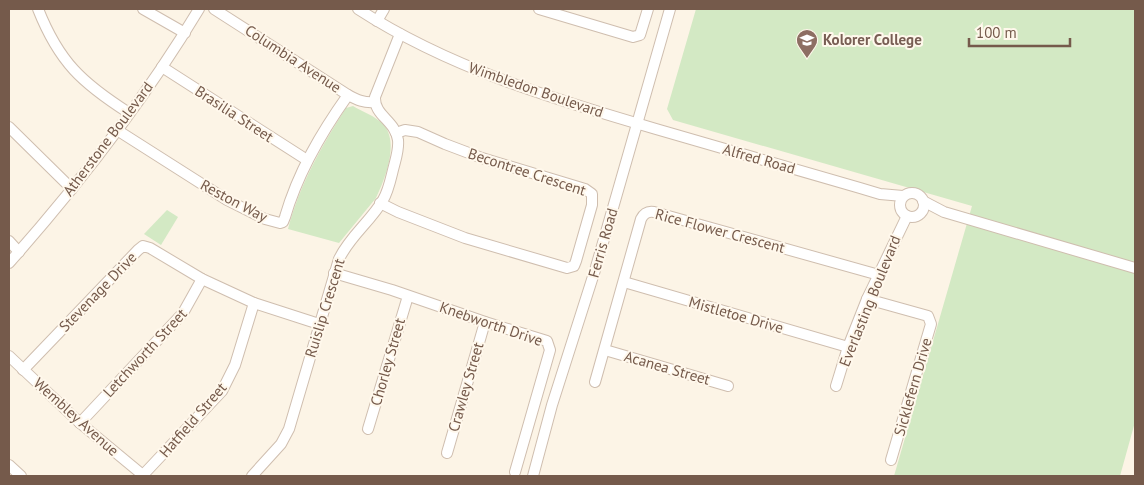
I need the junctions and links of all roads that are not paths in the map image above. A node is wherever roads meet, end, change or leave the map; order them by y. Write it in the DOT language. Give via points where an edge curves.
graph roads {
  1 [pos="38,9"];
  2 [pos="143,9"];
  3 [pos="199,9"];
  4 [pos="214,9"];
  5 [pos="358,9"];
  6 [pos="384,9"];
  7 [pos="539,9"];
  8 [pos="648,9"];
  9 [pos="670,9"];
  10 [pos="377,21"];
  11 [pos="185,32"];
  12 [pos="400,34"];
  13 [pos="162,68"];
  14 [pos="348,95"];
  15 [pos="375,102"];
  16 [pos="129,113"];
  17 [pos="637,124"];
  18 [pos="9,127"];
  19 [pos="117,130"];
  20 [pos="396,133"];
  21 [pos="307,160"];
  22 [pos="72,190"];
  23 [pos="880,194"];
  24 [pos="903,196"];
  25 [pos="923,201"];
  26 [pos="380,203"];
  27 [pos="900,207"];
  28 [pos="921,212"];
  29 [pos="944,212"];
  30 [pos="906,216"];
  31 [pos="9,241"];
  32 [pos="19,252"];
  33 [pos="9,263"];
  34 [pos="1135,268"];
  35 [pos="334,274"];
  36 [pos="879,275"];
  37 [pos="202,280"];
  38 [pos="624,282"];
  39 [pos="408,296"];
  40 [pos="867,299"];
  41 [pos="254,302"];
  42 [pos="485,322"];
  43 [pos="319,324"];
  44 [pos="848,347"];
  45 [pos="605,350"];
  46 [pos="9,356"];
  47 [pos="23,370"];
  48 [pos="595,382"];
  49 [pos="728,386"];
  50 [pos="836,386"];
  51 [pos="80,423"];
  52 [pos="368,429"];
  53 [pos="447,453"];
  54 [pos="891,460"];
  55 [pos="9,465"];
  56 [pos="515,472"];
  57 [pos="21,476"];
  58 [pos="144,476"];
  59 [pos="252,476"];
  60 [pos="533,476"];
  1 -- 16 [label="street" via="56,49 72,69 102,96"];
  2 -- 11 [label="street"];
  3 -- 11 [label="street, Atherstone Boulevard"];
  4 -- 14 [label="street, Columbia Avenue"];
  5 -- 10 [label="street, Wimbledon Boulevard"];
  6 -- 10 [label="street"];
  7 -- 8 [label="street" via="633,37 640,36"];
  9 -- 17 [label="street, Ferris Road"];
  10 -- 12 [label="street, Wimbledon Boulevard"];
  11 -- 13 [label="street, Atherstone Boulevard"];
  12 -- 15 [label="street"];
  12 -- 17 [label="street, Wimbledon Boulevard" via="494,78"];
  13 -- 16 [label="street, Atherstone Boulevard"];
  13 -- 21 [label="street, Brasilia Street"];
  14 -- 15 [label="street, Columbia Avenue" via="359,101"];
  14 -- 21 [label="street, Reston Way"];
  15 -- 20 [label="street" via="378,112 391,123"];
  16 -- 19 [label="street, Atherstone Boulevard"];
  17 -- 23 [label="street, Alfred Road"];
  17 -- 60 [label="street, Ferris Road"];
  18 -- 22 [label="street"];
  19 -- 21 [label="street, Reston Way" via="228,200 276,223 283,222"];
  19 -- 22 [label="street, Atherstone Boulevard"];
  20 -- 26 [label="street, Ruislip Crescent" via="398,151"];
  20 -- 26 [label="street, Becontree Crescent" via="418,132 482,158 585,189 592,194 592,205 576,261 574,266 567,268 465,238"];
  22 -- 32 [label="street, Atherstone Boulevard"];
  23 -- 24 [label="street, Alfred Road"];
  23 -- 27 [label="street, Alfred Road"];
  24 -- 25 [label="street" via="914,193"];
  24 -- 27 [label="street"];
  25 -- 28 [label="street"];
  25 -- 29 [label="street"];
  26 -- 35 [label="street, Ruislip Crescent" via="342,251"];
  27 -- 30 [label="street"];
  28 -- 29 [label="street"];
  28 -- 30 [label="street" via="914,217"];
  29 -- 34 [label="street"];
  30 -- 36 [label="street, Everlasting Boulevard"];
  31 -- 32 [label="street"];
  32 -- 33 [label="street, Atherstone Boulevard"];
  35 -- 39 [label="street, Knebworth Drive"];
  35 -- 43 [label="street, Ruislip Crescent"];
  36 -- 38 [label="street, Rice Flower Crescent" via="650,212 642,216"];
  36 -- 40 [label="street, Everlasting Boulevard"];
  37 -- 41 [label="street, Stevenage Drive"];
  37 -- 47 [label="street, Stevenage Drive" via="143,246"];
  37 -- 51 [label="street, Letchworth Street" via="183,313"];
  38 -- 44 [label="street, Mistletoe Drive"];
  38 -- 45 [label="street, Rice Flower Crescent"];
  39 -- 42 [label="street, Knebworth Drive"];
  39 -- 52 [label="street, Chorley Street"];
  40 -- 44 [label="street, Everlasting Boulevard"];
  40 -- 54 [label="street, Sicklefern Drive" via="928,316 931,324"];
  41 -- 43 [label="street, Stevenage Drive"];
  41 -- 58 [label="street, Hatfield Street" via="236,365 222,391"];
  42 -- 53 [label="street, Crawley Street"];
  42 -- 56 [label="street, Knebworth Drive" via="544,339 550,347"];
  43 -- 59 [label="street, Ruislip Crescent" via="289,429 282,444"];
  44 -- 50 [label="street, Everlasting Boulevard"];
  45 -- 48 [label="street, Rice Flower Crescent"];
  45 -- 49 [label="street, Acanea Street"];
  46 -- 47 [label="street, Wembley Avenue"];
  47 -- 51 [label="street, Wembley Avenue"];
  51 -- 58 [label="street, Wembley Avenue"];
  55 -- 57 [label="street"];
}
